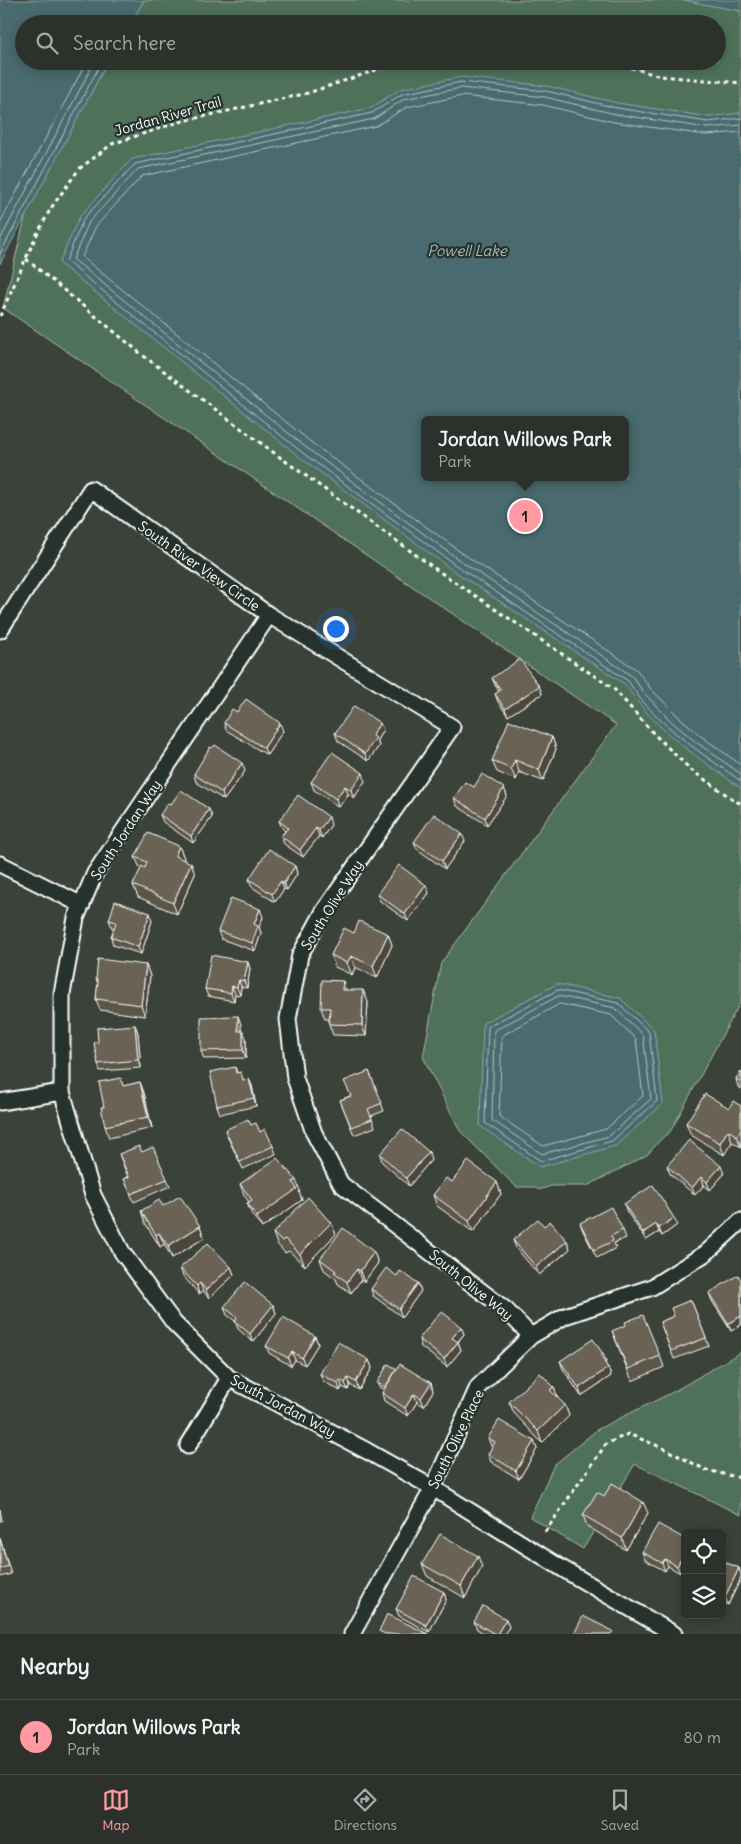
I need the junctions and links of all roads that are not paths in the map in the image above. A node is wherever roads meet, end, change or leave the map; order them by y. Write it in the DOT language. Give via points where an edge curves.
graph roads {
  1 [pos="269,615"];
  2 [pos="0,630"];
  3 [pos="452,727"];
  4 [pos="0,864"];
  5 [pos="82,905"];
  6 [pos="62,1092"];
  7 [pos="0,1102"];
  8 [pos="741,1221"];
  9 [pos="531,1336"];
  10 [pos="229,1378"];
  11 [pos="188,1446"];
  12 [pos="433,1488"];
  13 [pos="352,1634"];
  14 [pos="674,1634"];
  1 -- 2 [label="street, South River View Circle" via="91,489"];
  1 -- 3 [label="street, South River View Circle"];
  1 -- 5 [label="street, South Jordan Way" via="95,873"];
  3 -- 9 [label="street, South Olive Way" via="324,911 300,955 288,1019 295,1078 314,1133 341,1184 506,1310"];
  4 -- 5 [label="street"];
  5 -- 6 [label="street, South Jordan Way" via="76,918 62,994"];
  6 -- 7 [label="street"];
  6 -- 10 [label="street, South Jordan Way" via="93,1195 122,1252 174,1323"];
  8 -- 9 [label="street, South Olive Place" via="706,1253 652,1287 565,1316"];
  9 -- 12 [label="street, South Olive Place" via="478,1387"];
  10 -- 11 [label="street"];
  10 -- 12 [label="street, South Jordan Way"];
  12 -- 13 [label="street, South Olive Place"];
  12 -- 14 [label="street, South Jordan Way"];
}
